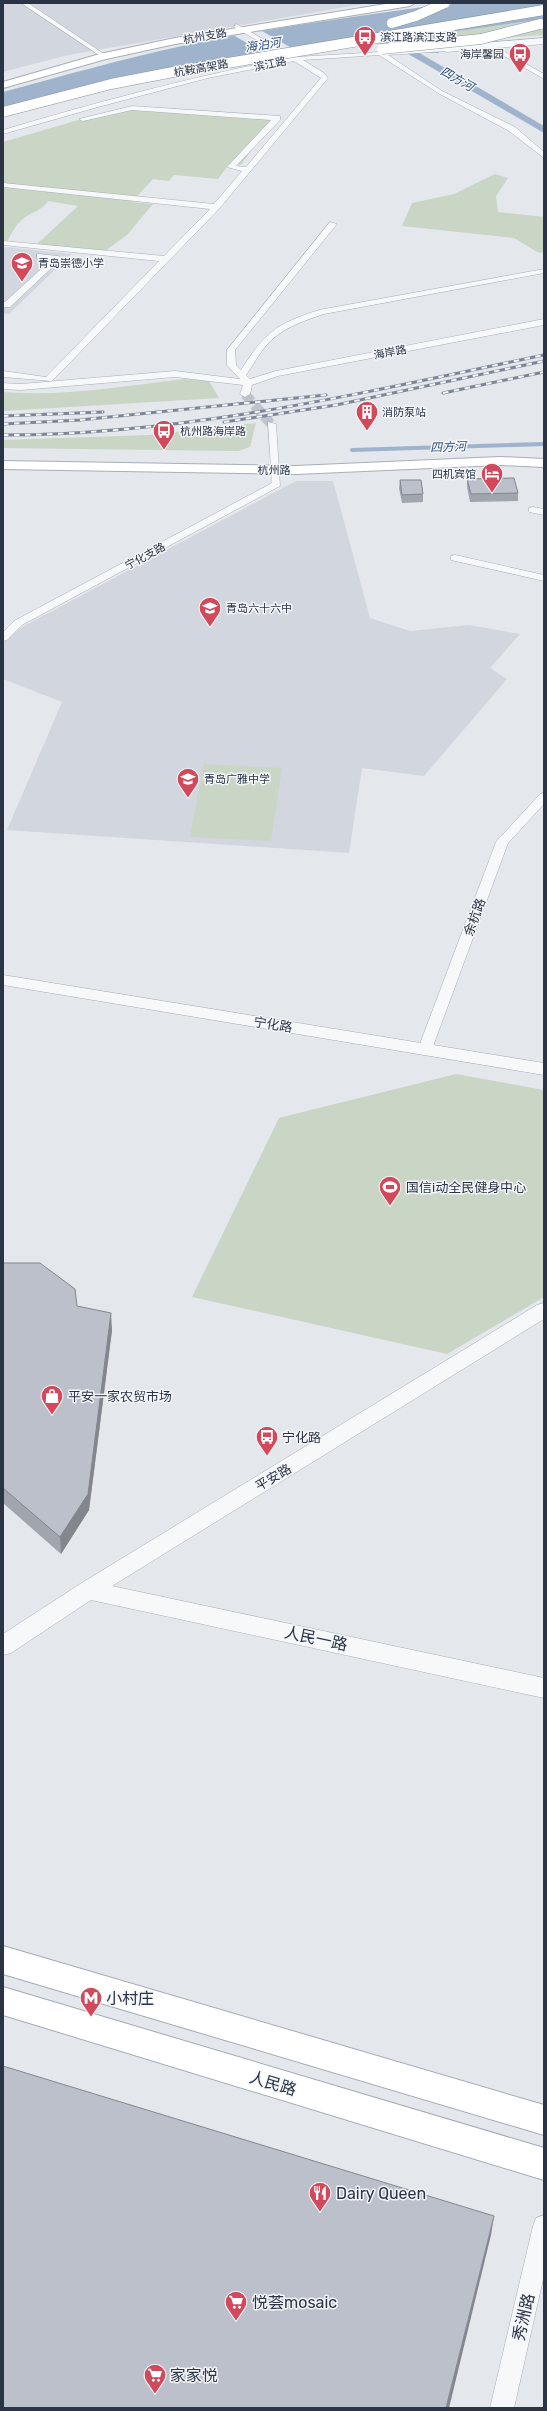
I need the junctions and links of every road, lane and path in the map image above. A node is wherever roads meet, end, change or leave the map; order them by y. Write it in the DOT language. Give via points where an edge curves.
graph roads {
  1 [pos="24,3"];
  2 [pos="382,3"];
  3 [pos="410,3"];
  4 [pos="445,3"];
  5 [pos="544,4"];
  6 [pos="544,10"];
  7 [pos="384,24"];
  8 [pos="540,24"];
  9 [pos="243,29"];
  10 [pos="284,41"];
  11 [pos="544,41"];
  12 [pos="488,45"];
  13 [pos="254,46"];
  14 [pos="446,49"];
  15 [pos="380,53"];
  16 [pos="101,54"];
  17 [pos="291,58"];
  18 [pos="154,65"];
  19 [pos="544,77"];
  20 [pos="3,80"];
  21 [pos="74,83"];
  22 [pos="3,85"];
  23 [pos="3,105"];
  24 [pos="3,112"];
  25 [pos="3,116"];
  26 [pos="77,120"];
  27 [pos="3,132"];
  28 [pos="544,156"];
  29 [pos="248,170"];
  30 [pos="3,185"];
  31 [pos="216,207"];
  32 [pos="333,224"];
  33 [pos="3,244"];
  34 [pos="3,252"];
  35 [pos="166,259"];
  36 [pos="544,270"];
  37 [pos="3,304"];
  38 [pos="544,322"];
  39 [pos="3,374"];
  40 [pos="242,375"];
  41 [pos="49,379"];
  42 [pos="66,383"];
  43 [pos="248,383"];
  44 [pos="3,386"];
  45 [pos="245,394"];
  46 [pos="271,424"];
  47 [pos="544,455"];
  48 [pos="3,457"];
  49 [pos="544,463"];
  50 [pos="3,465"];
  51 [pos="275,466"];
  52 [pos="533,510"];
  53 [pos="544,512"];
  54 [pos="455,558"];
  55 [pos="544,578"];
  56 [pos="3,638"];
  57 [pos="544,797"];
  58 [pos="3,980"];
  59 [pos="425,1050"];
  60 [pos="544,1069"];
  61 [pos="544,1310"];
  62 [pos="88,1590"];
  63 [pos="3,1646"];
  64 [pos="544,1688"];
  65 [pos="3,1960"];
  66 [pos="3,2001"];
  67 [pos="544,2120"];
  68 [pos="544,2164"];
  69 [pos="544,2226"];
  70 [pos="502,2408"];
  1 -- 16 [label="street"];
  2 -- 9 [label="main road, 杭州支路"];
  3 -- 9 [label="main road, 杭州支路"];
  4 -- 7 [label="main road, bridge" via="416,16"];
  5 -- 23 [label="main road, 杭鞍高架路" via="248,51 95,81"];
  6 -- 24 [label="main road, 杭鞍高架路, bridge" via="111,84"];
  8 -- 25 [label="main road, bridge" via="467,42 319,54 152,80 74,96"];
  9 -- 16 [label="main road, 杭州支路"];
  9 -- 17 [label="street"];
  10 -- 13 [label="main road"];
  11 -- 12 [label="street, 滨江路"];
  12 -- 14 [label="street, 滨江路"];
  12 -- 19 [label="street"];
  14 -- 15 [label="street, 滨江路"];
  15 -- 17 [label="street, 滨江路"];
  15 -- 28 [label="street" via="440,92 512,129"];
  16 -- 20 [label="main road, 杭州支路"];
  16 -- 22 [label="main road, 杭州支路"];
  17 -- 27 [label="street, 滨江路" via="102,103"];
  17 -- 29 [label="street" via="322,74 324,78"];
  18 -- 21 [label="main road"];
  26 -- 29 [label="street" via="132,108 166,108 277,118 231,167"];
  29 -- 31 [label="street"];
  30 -- 31 [label="street"];
  31 -- 35 [label="street"];
  32 -- 40 [label="street" via="232,350 232,365"];
  33 -- 35 [label="street"];
  34 -- 37 [label="street" via="58,258 7,305"];
  35 -- 41 [label="street"];
  36 -- 40 [label="street" via="322,312 275,332 263,343"];
  38 -- 43 [label="street, 海岸路" via="276,374"];
  39 -- 41 [label="street"];
  40 -- 43 [label="street"];
  41 -- 42 [label="street"];
  42 -- 43 [label="street" via="175,374"];
  42 -- 44 [label="street"];
  43 -- 45 [label="street"];
  46 -- 51 [label="street"];
  47 -- 51 [label="main road, 杭州路" via="496,453"];
  48 -- 51 [label="main road, 杭州路"];
  49 -- 51 [label="main road, 杭州路" via="500,461 367,468"];
  50 -- 51 [label="main road, 杭州路"];
  51 -- 56 [label="street, 宁化支路" via="277,484 18,623"];
  52 -- 53 [label="street"];
  54 -- 55 [label="street"];
  57 -- 59 [label="street, 余杭路" via="502,842"];
  58 -- 59 [label="street, 宁化路"];
  59 -- 60 [label="street, 宁化路"];
  61 -- 62 [label="street, 平安路"];
  62 -- 63 [label="street, 平安路"];
  62 -- 64 [label="street, 人民一路"];
  65 -- 67 [label="main road"];
  66 -- 68 [label="main road, 人民路"];
  69 -- 70 [label="street, 秀洲路"];
}
